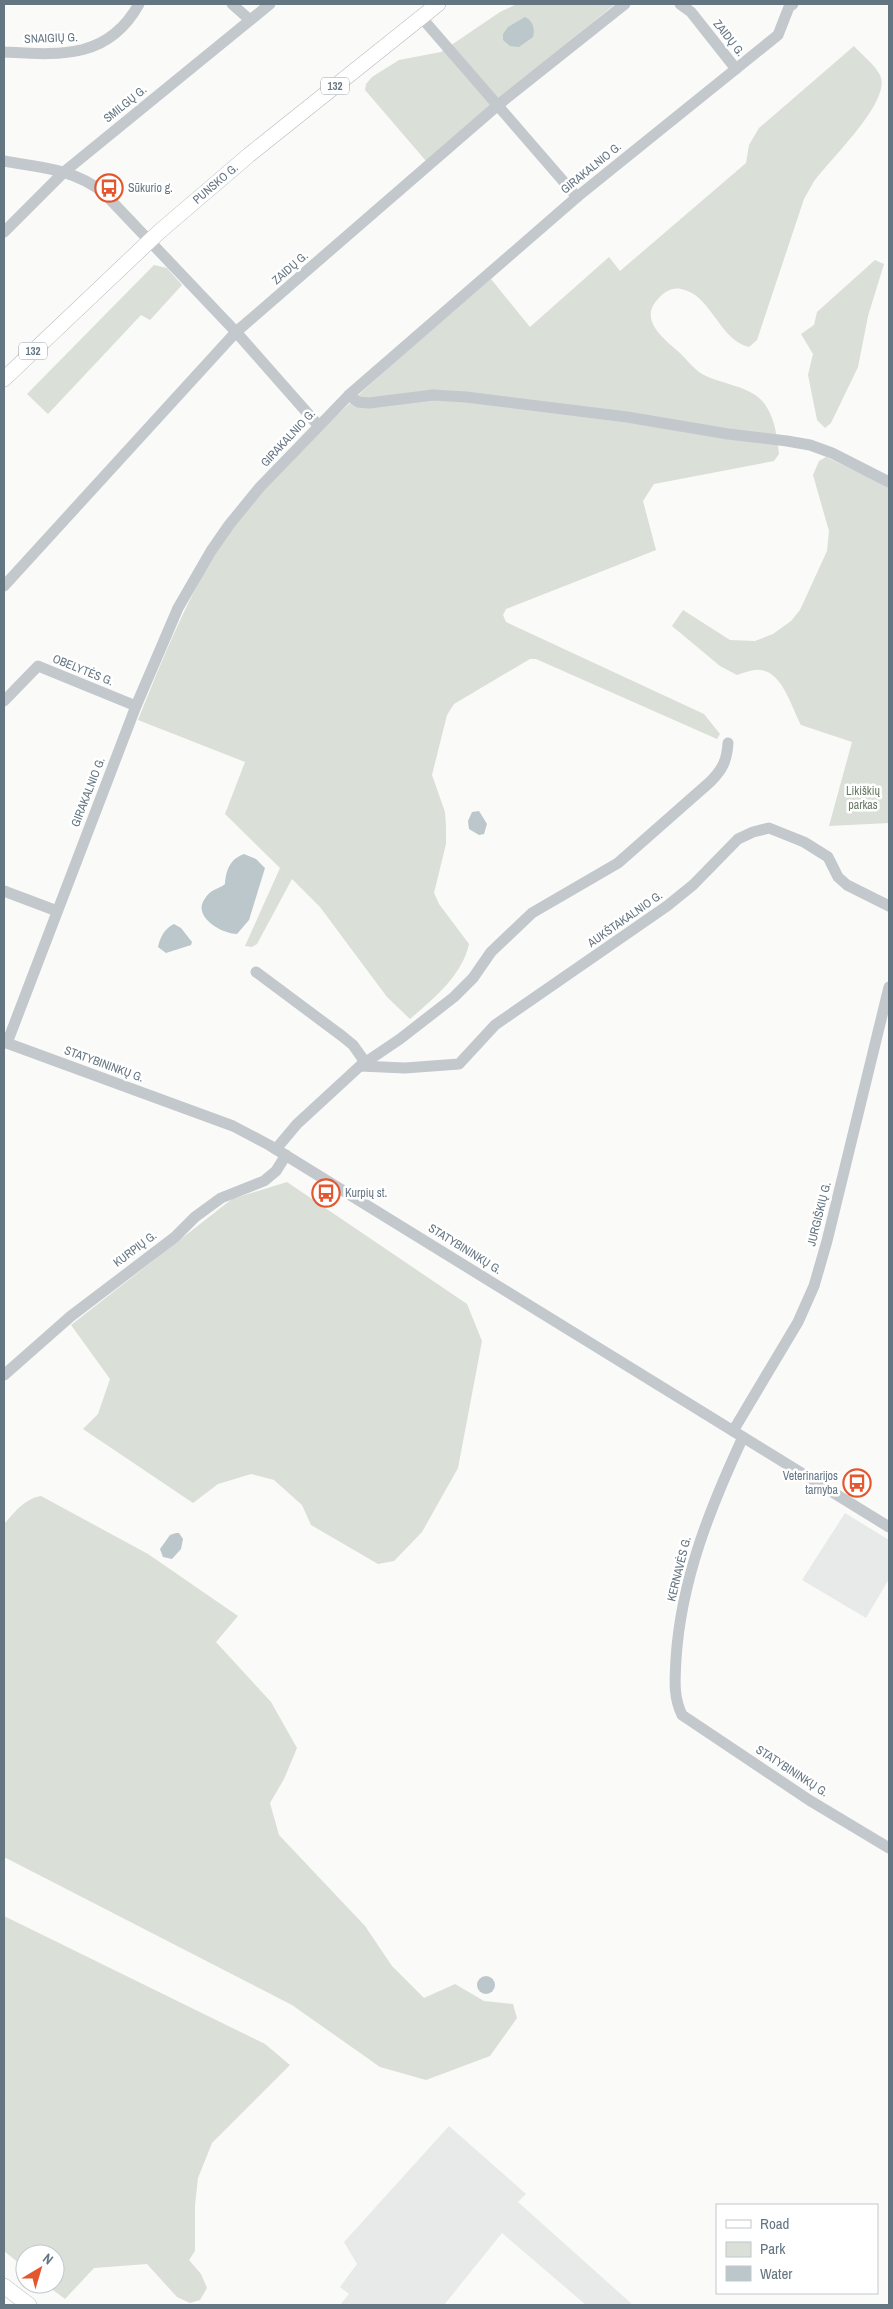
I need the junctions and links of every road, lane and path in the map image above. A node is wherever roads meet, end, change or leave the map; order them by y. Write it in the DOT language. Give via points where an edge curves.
graph roads {
  1 [pos="139,4"];
  2 [pos="232,4"];
  3 [pos="270,4"];
  4 [pos="438,4"];
  5 [pos="625,4"];
  6 [pos="680,4"];
  7 [pos="793,4"];
  8 [pos="421,18"];
  9 [pos="250,20"];
  10 [pos="4,52"];
  11 [pos="736,69"];
  12 [pos="498,105"];
  13 [pos="4,162"];
  14 [pos="64,172"];
  15 [pos="578,197"];
  16 [pos="4,232"];
  17 [pos="149,241"];
  18 [pos="236,332"];
  19 [pos="4,379"];
  20 [pos="349,395"];
  21 [pos="318,425"];
  22 [pos="889,482"];
  23 [pos="4,586"];
  24 [pos="4,701"];
  25 [pos="136,706"];
  26 [pos="728,743"];
  27 [pos="4,891"];
  28 [pos="889,906"];
  29 [pos="58,911"];
  30 [pos="256,972"];
  31 [pos="889,987"];
  32 [pos="5,1042"];
  33 [pos="362,1064"];
  34 [pos="281,1152"];
  35 [pos="4,1376"];
  36 [pos="738,1434"];
  37 [pos="889,1527"];
  38 [pos="682,1715"];
  39 [pos="889,1848"];
  40 [pos="4,2286"];
  41 [pos="30,2305"];
  1 -- 10 [label="street, SNAIGIŲ G." via="133,16 118,31 95,48 72,53"];
  2 -- 9 [label="street"];
  3 -- 9 [label="street, SMILGŲ G."];
  4 -- 8 [label="main road, PUNSKO G. / 132"];
  5 -- 12 [label="street, ZAIDŲ G."];
  6 -- 11 [label="street, ZAIDŲ G." via="691,12"];
  7 -- 11 [label="street, GIRAKALNIO G." via="778,35"];
  8 -- 12 [label="street"];
  8 -- 17 [label="main road, PUNSKO G. / 132" via="249,154"];
  9 -- 14 [label="street, SMILGŲ G."];
  11 -- 15 [label="street, GIRAKALNIO G."];
  12 -- 15 [label="street"];
  12 -- 18 [label="street, ZAIDŲ G."];
  13 -- 14 [label="street"];
  14 -- 16 [label="street, SMILGŲ G."];
  14 -- 17 [label="street" via="86,179 103,192"];
  15 -- 20 [label="street, GIRAKALNIO G."];
  17 -- 18 [label="street"];
  17 -- 19 [label="main road, PUNSKO G. / 132"];
  18 -- 21 [label="street"];
  18 -- 23 [label="street, ZAIDŲ G."];
  20 -- 21 [label="street, GIRAKALNIO G."];
  20 -- 22 [label="street" via="358,402 369,403 433,394 466,397 788,441 810,445"];
  21 -- 25 [label="street, GIRAKALNIO G." via="260,487 210,551 178,608"];
  24 -- 25 [label="street, OBELYTĖS G." via="38,666"];
  25 -- 29 [label="street, GIRAKALNIO G."];
  26 -- 33 [label="street" via="727,757 721,770 710,782 618,863 532,913 492,952 454,997 400,1040"];
  27 -- 29 [label="street"];
  28 -- 33 [label="street, AUKŠTAKALNIO G." via="847,884 838,876 828,857 804,842 769,828 753,832 738,839 693,885 667,906 495,1025 460,1064 405,1068"];
  29 -- 32 [label="street, GIRAKALNIO G."];
  30 -- 33 [label="street" via="347,1041"];
  31 -- 36 [label="street, JURGIŠKIŲ G." via="817,1277 798,1322"];
  32 -- 34 [label="street, STATYBININKŲ G." via="233,1126"];
  33 -- 34 [label="street" via="297,1124"];
  34 -- 35 [label="street, KURPIŲ G." via="276,1172 264,1181 221,1198 195,1217 175,1237 71,1316"];
  34 -- 36 [label="street, STATYBININKŲ G."];
  36 -- 37 [label="street, STATYBININKŲ G."];
  36 -- 38 [label="street, KERNAVĖS G." via="698,1543 686,1590 677,1639 674,1683 676,1703"];
  38 -- 39 [label="street, STATYBININKŲ G." via="809,1800"];
  40 -- 41 [label="main road"];
}
